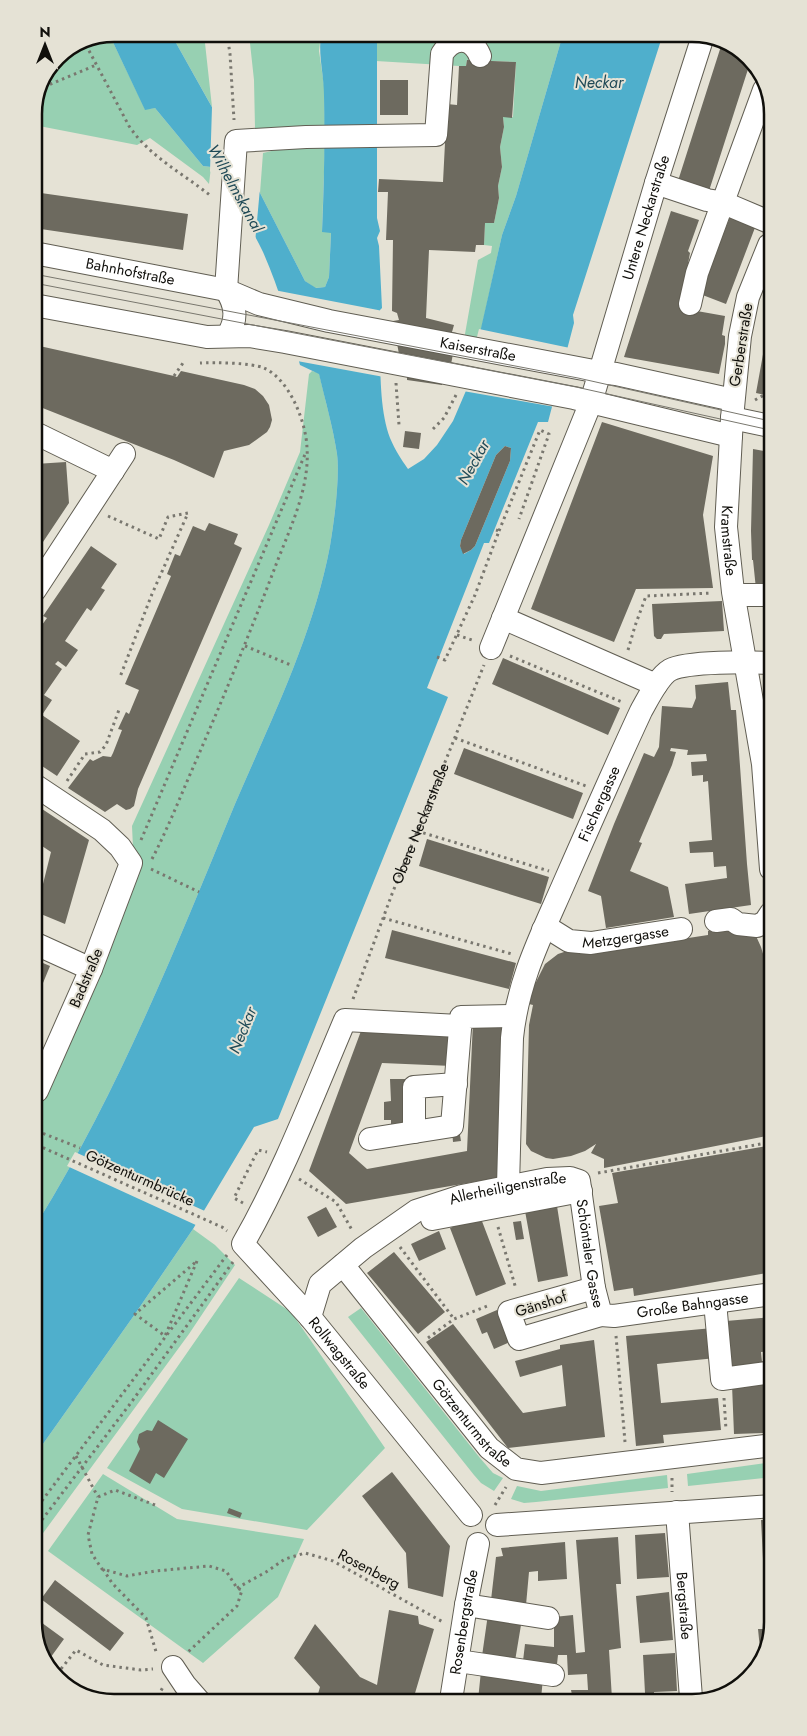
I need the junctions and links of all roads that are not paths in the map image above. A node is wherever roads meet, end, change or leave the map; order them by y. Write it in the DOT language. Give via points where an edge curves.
graph roads {
  1 [pos="453,43"];
  2 [pos="468,43"];
  3 [pos="701,44"];
  4 [pos="480,56"];
  5 [pos="762,96"];
  6 [pos="656,184"];
  7 [pos="724,203"];
  8 [pos="764,220"];
  9 [pos="43,255"];
  10 [pos="764,256"];
  11 [pos="226,290"];
  12 [pos="690,304"];
  13 [pos="43,307"];
  14 [pos="217,336"];
  15 [pos="590,370"];
  16 [pos="582,400"];
  17 [pos="732,418"];
  18 [pos="764,425"];
  19 [pos="43,436"];
  20 [pos="43,578"];
  21 [pos="733,594"];
  22 [pos="764,595"];
  23 [pos="503,618"];
  24 [pos="490,648"];
  25 [pos="764,662"];
  26 [pos="745,663"];
  27 [pos="656,685"];
  28 [pos="764,787"];
  29 [pos="43,790"];
  30 [pos="764,922"];
  31 [pos="724,924"];
  32 [pos="681,929"];
  33 [pos="543,930"];
  34 [pos="42,947"];
  35 [pos="91,969"];
  36 [pos="514,1016"];
  37 [pos="460,1026"];
  38 [pos="42,1079"];
  39 [pos="456,1084"];
  40 [pos="414,1132"];
  41 [pos="370,1139"];
  42 [pos="508,1186"];
  43 [pos="550,1186"];
  44 [pos="580,1191"];
  45 [pos="492,1207"];
  46 [pos="389,1230"];
  47 [pos="343,1265"];
  48 [pos="594,1288"];
  49 [pos="764,1295"];
  50 [pos="715,1302"];
  51 [pos="607,1316"];
  52 [pos="310,1317"];
  53 [pos="764,1373"];
  54 [pos="764,1446"];
  55 [pos="764,1507"];
  56 [pos="674,1512"];
  57 [pos="485,1518"];
  58 [pos="466,1605"];
  59 [pos="548,1618"];
  60 [pos="458,1661"];
  61 [pos="163,1668"];
  62 [pos="553,1675"];
  63 [pos="192,1693"];
  64 [pos="452,1694"];
  65 [pos="691,1694"];
  1 -- 11 [label="street" via="442,54 436,135 236,141"];
  2 -- 4 [label="street" via="477,48"];
  3 -- 6 [label="street, Untere Neckarstraße"];
  5 -- 7 [label="street"];
  6 -- 7 [label="street"];
  6 -- 15 [label="street, Untere Neckarstraße"];
  7 -- 8 [label="street"];
  7 -- 12 [label="street" via="697,273"];
  9 -- 11 [label="street, Bahnhofstraße"];
  10 -- 17 [label="street, Gerberstraße" via="743,318"];
  11 -- 14 [label="street" via="235,311 232,330"];
  11 -- 15 [label="street, Kaiserstraße" via="272,308 328,321"];
  13 -- 14 [label="street"];
  14 -- 16 [label="street, Kaiserstraße" via="249,336 285,342"];
  15 -- 16 [label="street, Untere Neckarstraße"];
  15 -- 17 [label="street, Kaiserstraße" via="616,374"];
  16 -- 17 [label="street, Kaiserstraße"];
  16 -- 23 [label="street"];
  17 -- 18 [label="street, Kaiserstraße"];
  17 -- 21 [label="street, Kramstraße" via="726,527"];
  19 -- 20 [label="street" via="118,463"];
  21 -- 22 [label="street"];
  21 -- 26 [label="street, Kramstraße"];
  23 -- 24 [label="street"];
  23 -- 27 [label="street"];
  25 -- 26 [label="street, Fischergasse"];
  26 -- 27 [label="street, Fischergasse" via="685,665 669,671"];
  26 -- 28 [label="street, Kramstraße"];
  27 -- 33 [label="street, Fischergasse" via="641,711"];
  29 -- 35 [label="street, Badstraße" via="102,830 140,865"];
  30 -- 31 [label="street" via="757,926"];
  32 -- 33 [label="street, Metzgergasse" via="591,943 569,941"];
  33 -- 36 [label="street, Fischergasse" via="523,980"];
  34 -- 35 [label="street"];
  35 -- 38 [label="street, Badstraße"];
  36 -- 37 [label="street" via="460,1017"];
  36 -- 42 [label="street, Fischergasse"];
  37 -- 39 [label="street"];
  37 -- 52 [label="street, Rollwagstraße" via="345,1020 261,1213 243,1244"];
  39 -- 40 [label="street" via="452,1126"];
  39 -- 40 [label="street" via="414,1087"];
  40 -- 41 [label="street"];
  42 -- 44 [label="street, Allerheiligenstraße" via="570,1178 579,1181"];
  42 -- 46 [label="street, Allerheiligenstraße" via="416,1210"];
  43 -- 45 [label="street" via="491,1196"];
  44 -- 45 [label="street, Allerheiligenstraße"];
  44 -- 48 [label="street, Schöntaler Gasse"];
  45 -- 46 [label="street, Allerheiligenstraße"];
  46 -- 47 [label="street, Allerheiligenstraße"];
  47 -- 52 [label="street, Allerheiligenstraße" via="320,1284"];
  47 -- 54 [label="street, Götzenturmstraße" via="489,1448 516,1469 541,1473"];
  48 -- 51 [label="street, Schöntaler Gasse"];
  48 -- 51 [label="street, Gänshof" via="515,1310 519,1340"];
  49 -- 50 [label="street, Große Bahngasse"];
  50 -- 51 [label="street, Große Bahngasse"];
  50 -- 53 [label="street" via="722,1379"];
  52 -- 57 [label="street, Rollwagstraße" via="431,1465"];
  55 -- 56 [label="street"];
  56 -- 57 [label="street"];
  56 -- 65 [label="street, Bergstraße"];
  57 -- 58 [label="street, Rosenbergstraße" via="466,1519 465,1532 472,1542 478,1544"];
  58 -- 59 [label="street"];
  58 -- 60 [label="street, Rosenbergstraße"];
  60 -- 62 [label="street"];
  60 -- 64 [label="street, Rosenbergstraße"];
  61 -- 63 [label="street"];
}
